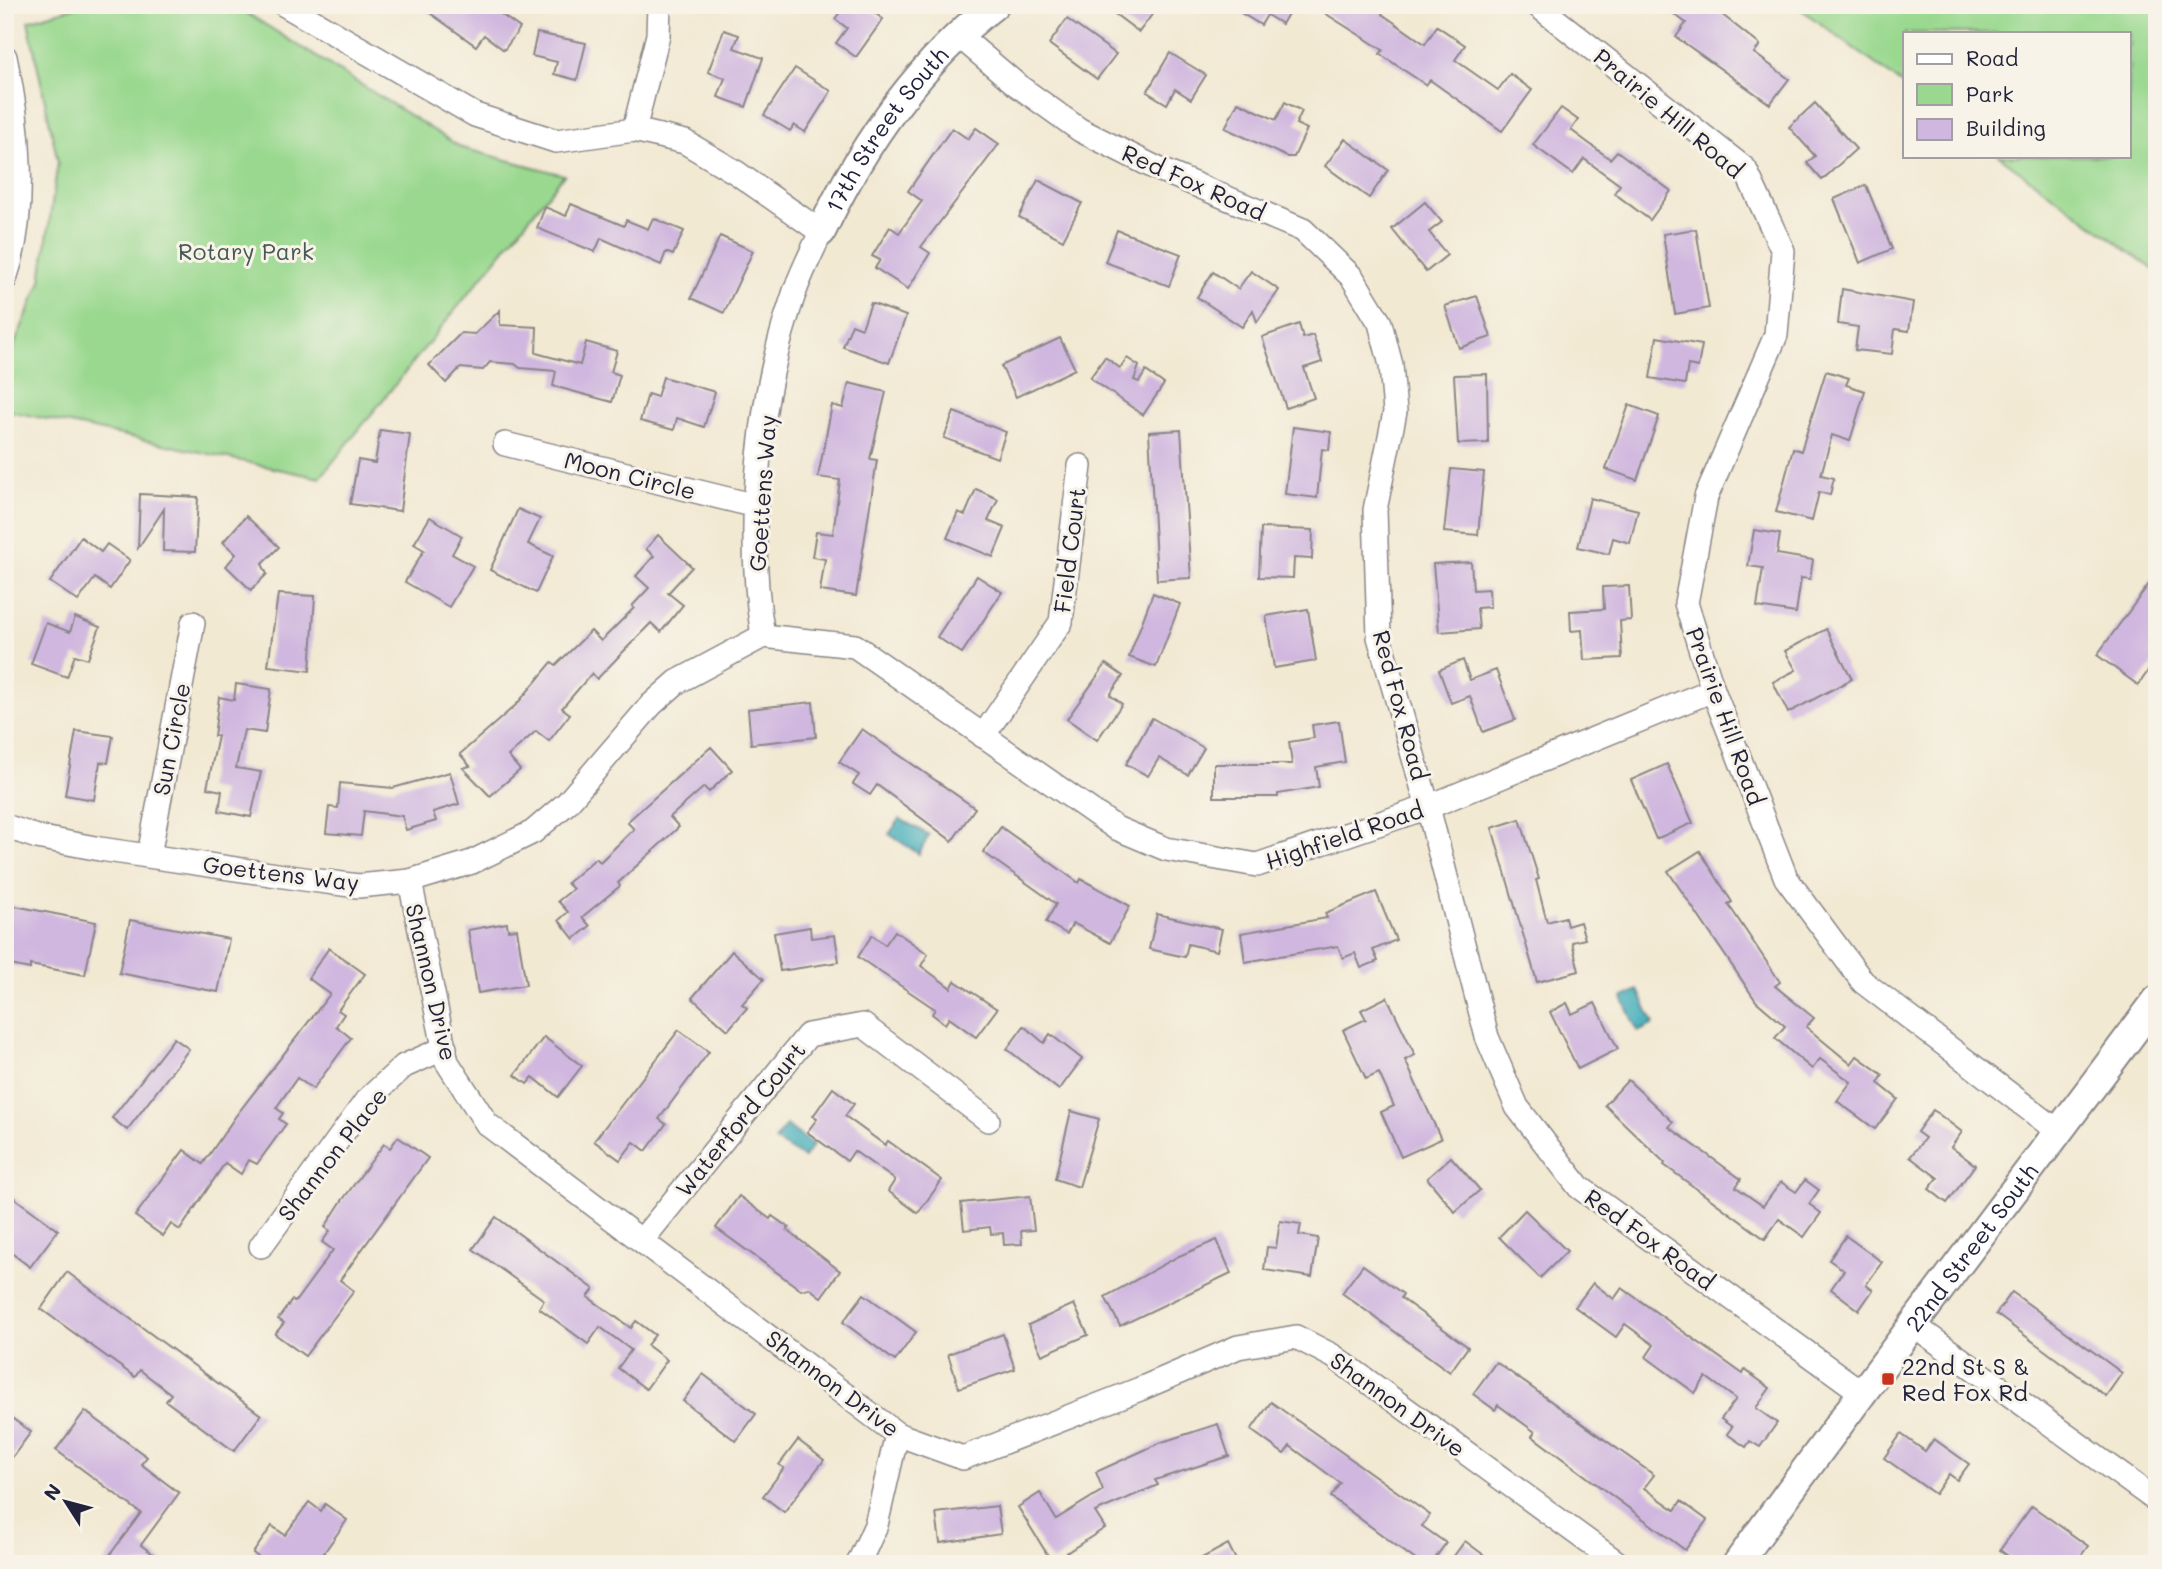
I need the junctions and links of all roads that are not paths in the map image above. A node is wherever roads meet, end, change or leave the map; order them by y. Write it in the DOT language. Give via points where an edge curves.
graph roads {
  1 [pos="285,5"];
  2 [pos="659,5"];
  3 [pos="994,5"];
  4 [pos="1537,5"];
  5 [pos="957,34"];
  6 [pos="5,57"];
  7 [pos="634,130"];
  8 [pos="821,232"];
  9 [pos="5,279"];
  10 [pos="505,444"];
  11 [pos="1080,466"];
  12 [pos="756,506"];
  13 [pos="193,623"];
  14 [pos="763,636"];
  15 [pos="1713,690"];
  16 [pos="983,736"];
  17 [pos="1428,807"];
  18 [pos="5,826"];
  19 [pos="149,855"];
  20 [pos="410,881"];
  21 [pos="2157,1000"];
  22 [pos="444,1048"];
  23 [pos="988,1120"];
  24 [pos="2059,1132"];
  25 [pos="643,1239"];
  26 [pos="261,1245"];
  27 [pos="1915,1326"];
  28 [pos="1861,1392"];
  29 [pos="897,1434"];
  30 [pos="2157,1501"];
  31 [pos="858,1564"];
  32 [pos="1619,1564"];
  33 [pos="1737,1564"];
  1 -- 7 [label="street" via="475,115 556,141"];
  2 -- 7 [label="street" via="658,35"];
  3 -- 5 [label="street, 17th Street South"];
  4 -- 15 [label="street, Prairie Hill Road" via="1745,169 1783,251 1776,335 1706,497 1686,603"];
  5 -- 8 [label="street, 17th Street South" via="919,74 846,178"];
  5 -- 17 [label="street, Red Fox Road" via="1080,130 1303,230 1352,277 1380,323 1391,365 1395,412 1375,510 1379,637"];
  6 -- 9 [label="street" via="16,104 19,150 16,220"];
  7 -- 8 [label="street" via="685,142"];
  8 -- 12 [label="street, Goettens Way" via="795,291 778,354 765,418"];
  10 -- 12 [label="street, Moon Circle"];
  11 -- 16 [label="street, Field Court" via="1061,622"];
  12 -- 14 [label="street, Goettens Way" via="753,564"];
  13 -- 19 [label="street, Sun Circle"];
  14 -- 16 [label="street, Highfield Road" via="855,646"];
  14 -- 20 [label="street, Goettens Way" via="677,682 567,803 533,832 472,862"];
  15 -- 17 [label="street, Highfield Road"];
  15 -- 24 [label="street, Prairie Hill Road" via="1786,878 1863,982"];
  16 -- 17 [label="street, Highfield Road" via="1116,828 1166,849 1257,865"];
  17 -- 28 [label="street, Red Fox Road" via="1488,1037 1517,1107 1578,1187"];
  18 -- 19 [label="street, Goettens Way" via="37,837"];
  19 -- 20 [label="street, Goettens Way" via="358,886"];
  20 -- 22 [label="street, Shannon Drive"];
  21 -- 24 [label="street, 22nd Street South"];
  22 -- 25 [label="street, Shannon Drive" via="447,1062 487,1124"];
  22 -- 26 [label="street, Shannon Place" via="404,1066 366,1101"];
  23 -- 25 [label="street, Waterford Court" via="863,1025 808,1035"];
  24 -- 27 [label="street, 22nd Street South"];
  25 -- 29 [label="street, Shannon Drive"];
  27 -- 28 [label="street, 22nd Street South"];
  27 -- 30 [label="street"];
  28 -- 33 [label="street, 22nd Street South"];
  29 -- 31 [label="street" via="876,1525"];
  29 -- 32 [label="street, Shannon Drive" via="963,1458 1238,1347 1296,1336 1333,1356"];
}
